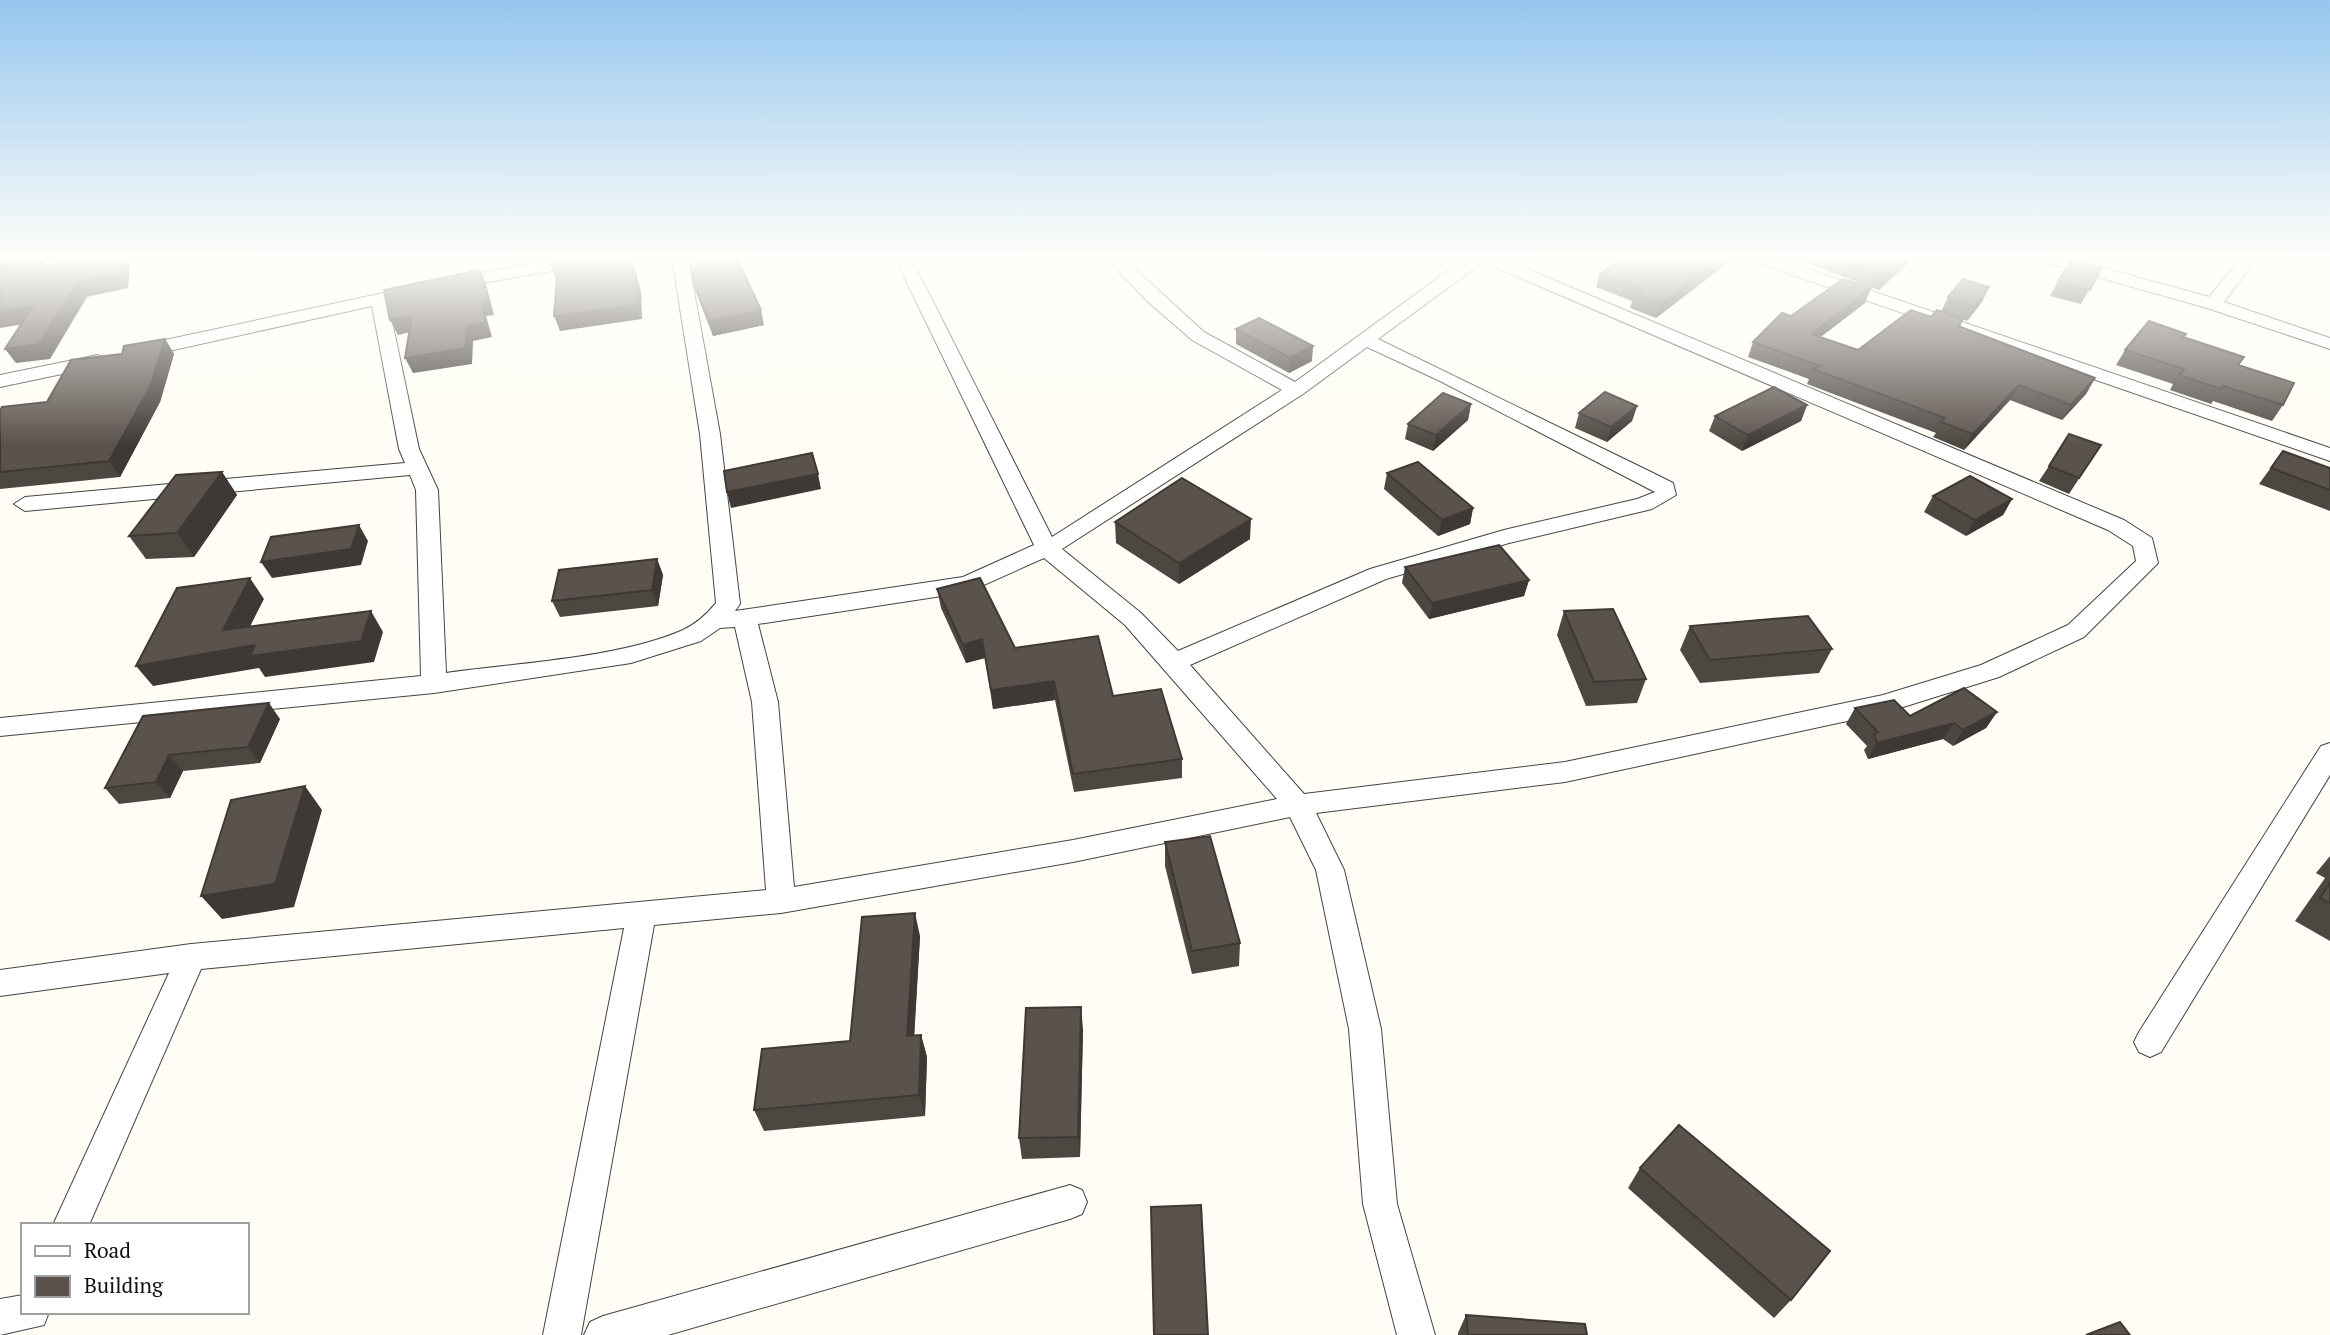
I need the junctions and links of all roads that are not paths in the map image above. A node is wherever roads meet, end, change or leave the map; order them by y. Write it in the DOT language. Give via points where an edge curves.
graph roads {
  1 [pos="283,320"];
  2 [pos="383,320"];
  3 [pos="691,320"];
  4 [pos="934,320"];
  5 [pos="1180,320"];
  6 [pos="1392,320"];
  7 [pos="1635,320"];
  8 [pos="1941,320"];
  9 [pos="2261,320"];
  10 [pos="1366,340"];
  11 [pos="2330,344"];
  12 [pos="0,382"];
  13 [pos="1296,390"];
  14 [pos="2330,455"];
  15 [pos="412,459"];
  16 [pos="25,504"];
  17 [pos="1046,548"];
  18 [pos="745,618"];
  19 [pos="715,620"];
  20 [pos="1174,662"];
  21 [pos="434,684"];
  22 [pos="0,727"];
  23 [pos="2330,753"];
  24 [pos="1298,805"];
  25 [pos="780,901"];
  26 [pos="641,914"];
  27 [pos="191,957"];
  28 [pos="0,983"];
  29 [pos="2150,1042"];
  30 [pos="1070,1202"];
  31 [pos="72,1223"];
  32 [pos="21,1314"];
  33 [pos="30,1314"];
  34 [pos="0,1318"];
  35 [pos="22,1335"];
  36 [pos="562,1335"];
  37 [pos="603,1335"];
  38 [pos="1416,1335"];
  1 -- 12 [label="street"];
  2 -- 15 [label="street"];
  3 -- 19 [label="street" via="710,434 728,604"];
  4 -- 17 [label="street"];
  5 -- 13 [label="street" via="1198,336"];
  6 -- 10 [label="street"];
  7 -- 24 [label="street" via="2116,525 2144,543 2147,563 2076,631 1990,671 1884,704 1565,772"];
  8 -- 14 [label="street"];
  9 -- 11 [label="street"];
  10 -- 13 [label="street"];
  10 -- 20 [label="street" via="1644,476 1665,488 1665,495 1378,574"];
  13 -- 17 [label="street" via="1070,537"];
  15 -- 16 [label="street" via="373,471"];
  15 -- 21 [label="street" via="427,491"];
  17 -- 18 [label="street" via="968,584"];
  17 -- 20 [label="street" via="1133,619"];
  18 -- 19 [label="street"];
  18 -- 25 [label="street" via="765,702"];
  19 -- 21 [label="street" via="693,635 631,655"];
  20 -- 24 [label="street"];
  21 -- 22 [label="street"];
  23 -- 29 [label="street"];
  24 -- 25 [label="street" via="1073,851"];
  24 -- 38 [label="street" via="1329,870 1365,1030 1380,1204"];
  25 -- 26 [label="street"];
  26 -- 27 [label="street"];
  26 -- 36 [label="street"];
  27 -- 28 [label="street"];
  27 -- 31 [label="street"];
  30 -- 37 [label="street"];
  32 -- 34 [label="street"];
  33 -- 35 [label="street"];
}
